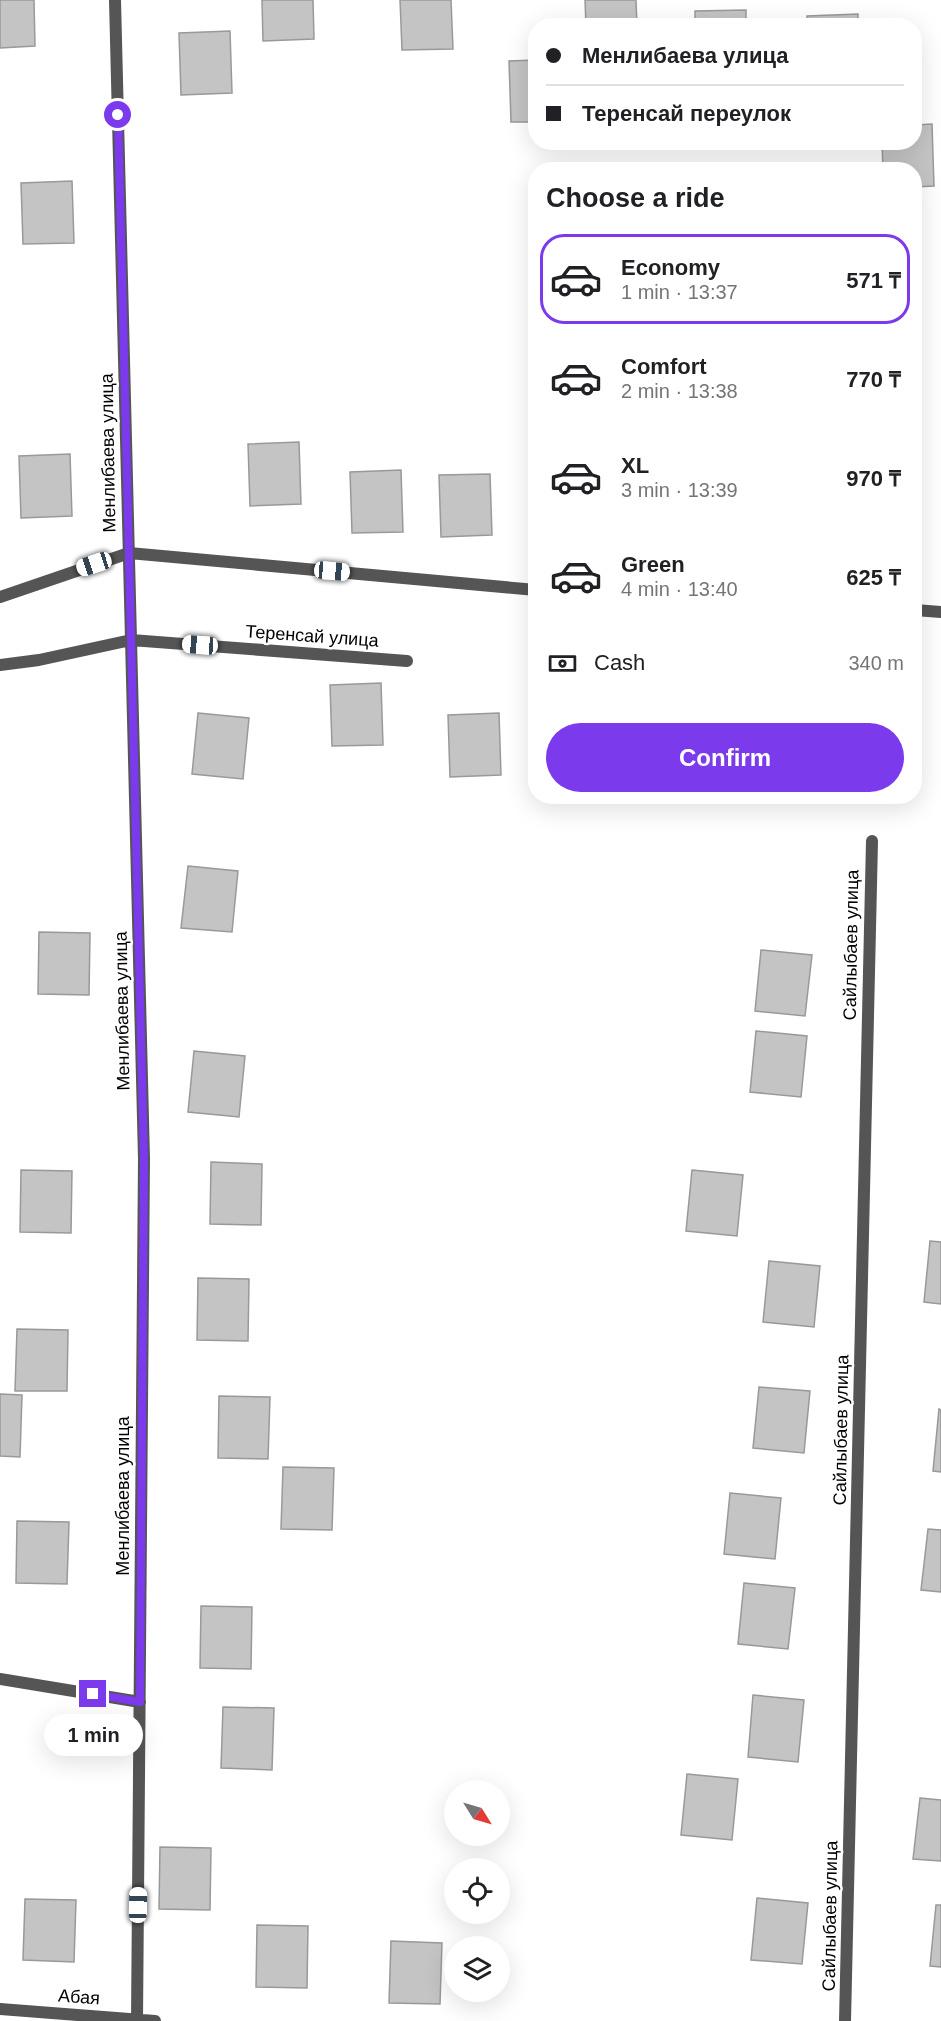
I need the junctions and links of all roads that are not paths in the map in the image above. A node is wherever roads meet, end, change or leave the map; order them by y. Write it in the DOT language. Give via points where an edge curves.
graph roads {
  1 [pos="115,0"];
  2 [pos="129,553"];
  3 [pos="528,589"];
  4 [pos="0,597"];
  5 [pos="922,611"];
  6 [pos="941,612"];
  7 [pos="131,640"];
  8 [pos="407,661"];
  9 [pos="0,665"];
  10 [pos="872,841"];
  11 [pos="0,1679"];
  12 [pos="140,1702"];
  13 [pos="0,2009"];
  14 [pos="137,2020"];
  15 [pos="155,2021"];
  16 [pos="845,2021"];
  1 -- 2 [label="street, Менлибаева улица"];
  2 -- 3 [label="street"];
  2 -- 4 [label="street"];
  2 -- 7 [label="street, Менлибаева улица"];
  5 -- 6 [label="street"];
  7 -- 8 [label="street, Теренсай улица"];
  7 -- 9 [label="street, Теренсай улица"];
  7 -- 12 [label="street, Менлибаева улица" via="144,1159"];
  10 -- 16 [label="street, Сайлыбаев улица"];
  11 -- 12 [label="street"];
  12 -- 14 [label="street, Менлибаева улица"];
  13 -- 14 [label="street, Абая"];
  14 -- 15 [label="street, Абая"];
}
